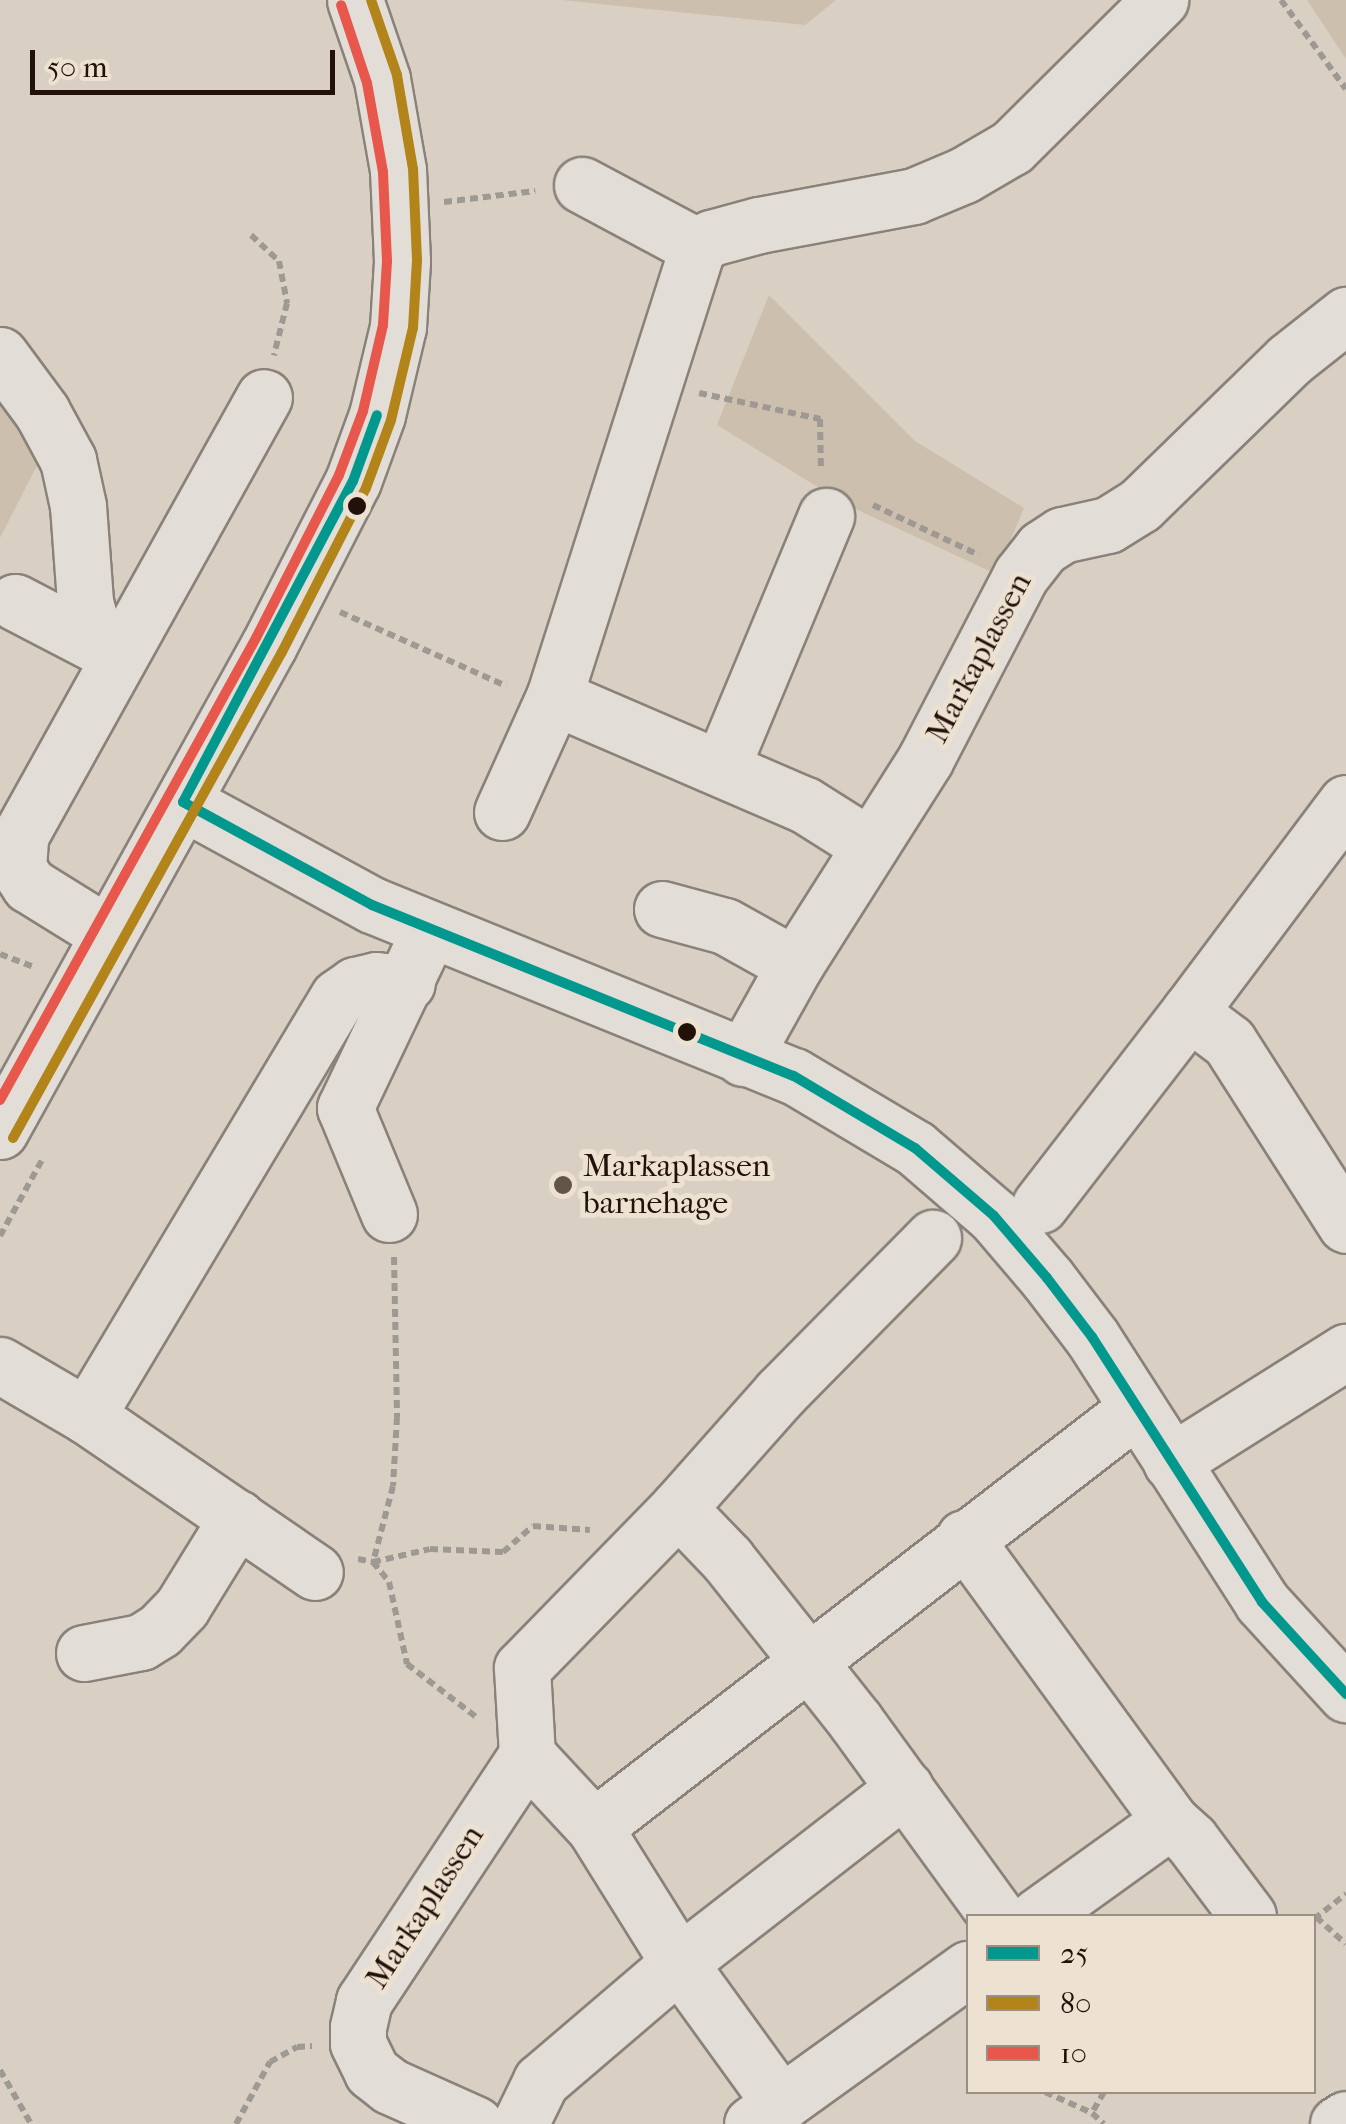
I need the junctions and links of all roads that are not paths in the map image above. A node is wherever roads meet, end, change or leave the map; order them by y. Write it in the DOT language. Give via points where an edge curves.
graph roads {
  1 [pos="355,0"];
  2 [pos="1160,0"];
  3 [pos="582,185"];
  4 [pos="698,248"];
  5 [pos="1346,316"];
  6 [pos="0,355"];
  7 [pos="264,396"];
  8 [pos="826,516"];
  9 [pos="15,602"];
  10 [pos="119,656"];
  11 [pos="554,697"];
  12 [pos="722,766"];
  13 [pos="184,802"];
  14 [pos="1346,803"];
  15 [pos="502,812"];
  16 [pos="870,846"];
  17 [pos="10,856"];
  18 [pos="662,908"];
  19 [pos="419,924"];
  20 [pos="108,934"];
  21 [pos="795,964"];
  22 [pos="407,983"];
  23 [pos="1189,1012"];
  24 [pos="742,1058"];
  25 [pos="0,1131"];
  26 [pos="1040,1205"];
  27 [pos="389,1214"];
  28 [pos="1346,1225"];
  29 [pos="933,1238"];
  30 [pos="1346,1352"];
  31 [pos="0,1366"];
  32 [pos="1136,1409"];
  33 [pos="86,1416"];
  34 [pos="1171,1462"];
  35 [pos="237,1518"];
  36 [pos="665,1521"];
  37 [pos="964,1538"];
  38 [pos="315,1572"];
  39 [pos="84,1654"];
  40 [pos="806,1660"];
  41 [pos="1346,1694"];
  42 [pos="527,1755"];
  43 [pos="905,1788"];
  44 [pos="1170,1821"];
  45 [pos="594,1827"];
  46 [pos="996,1914"];
  47 [pos="1041,1914"];
  48 [pos="1246,1914"];
  49 [pos="679,1963"];
  50 [pos="966,1969"];
  51 [pos="767,2114"];
  52 [pos="1346,2119"];
  53 [pos="475,2124"];
  54 [pos="520,2124"];
  55 [pos="1338,2124"];
  1 -- 13 [label="street" via="382,79 400,206 394,355 359,465"];
  2 -- 4 [label="street" via="1012,147 964,175 914,196 759,225"];
  3 -- 4 [label="street"];
  4 -- 11 [label="street"];
  5 -- 16 [label="street, Markaplassen" via="1289,360 1140,505 1108,525 1062,535 1042,548"];
  6 -- 10 [label="street" via="68,460 88,614"];
  7 -- 10 [label="street"];
  8 -- 12 [label="street"];
  9 -- 10 [label="street"];
  10 -- 17 [label="street" via="58,724"];
  11 -- 12 [label="street"];
  11 -- 15 [label="street"];
  12 -- 16 [label="street" via="805,804"];
  13 -- 19 [label="street"];
  13 -- 20 [label="street"];
  14 -- 23 [label="street"];
  16 -- 21 [label="street, Markaplassen"];
  17 -- 20 [label="street" via="28,885"];
  18 -- 21 [label="street" via="724,926"];
  19 -- 22 [label="street" via="419,954"];
  19 -- 24 [label="street"];
  20 -- 25 [label="street"];
  21 -- 24 [label="street, Markaplassen"];
  22 -- 27 [label="street" via="345,1108"];
  22 -- 33 [label="street" via="376,980 338,997"];
  23 -- 26 [label="street"];
  23 -- 28 [label="street" via="1228,1042"];
  24 -- 32 [label="street" via="794,1076 865,1115 959,1184 1048,1278"];
  29 -- 36 [label="street"];
  30 -- 34 [label="street"];
  31 -- 33 [label="street"];
  32 -- 34 [label="street"];
  32 -- 37 [label="street" via="1028,1462"];
  33 -- 35 [label="street"];
  34 -- 41 [label="street" via="1262,1602"];
  35 -- 38 [label="street"];
  35 -- 39 [label="street" via="182,1608 160,1630 141,1642"];
  36 -- 40 [label="street" via="727,1559"];
  36 -- 42 [label="street" via="522,1668"];
  37 -- 40 [label="street"];
  37 -- 44 [label="street"];
  40 -- 43 [label="street"];
  40 -- 45 [label="street"];
  42 -- 45 [label="street"];
  42 -- 53 [label="street, Markaplassen" via="364,2001 358,2043 372,2072 390,2086"];
  43 -- 46 [label="street"];
  43 -- 49 [label="street"];
  44 -- 47 [label="street"];
  44 -- 48 [label="street"];
  45 -- 49 [label="street"];
  49 -- 51 [label="street"];
  49 -- 54 [label="street" via="541,2081"];
  50 -- 51 [label="street"];
  52 -- 55 [label="street"];
}
